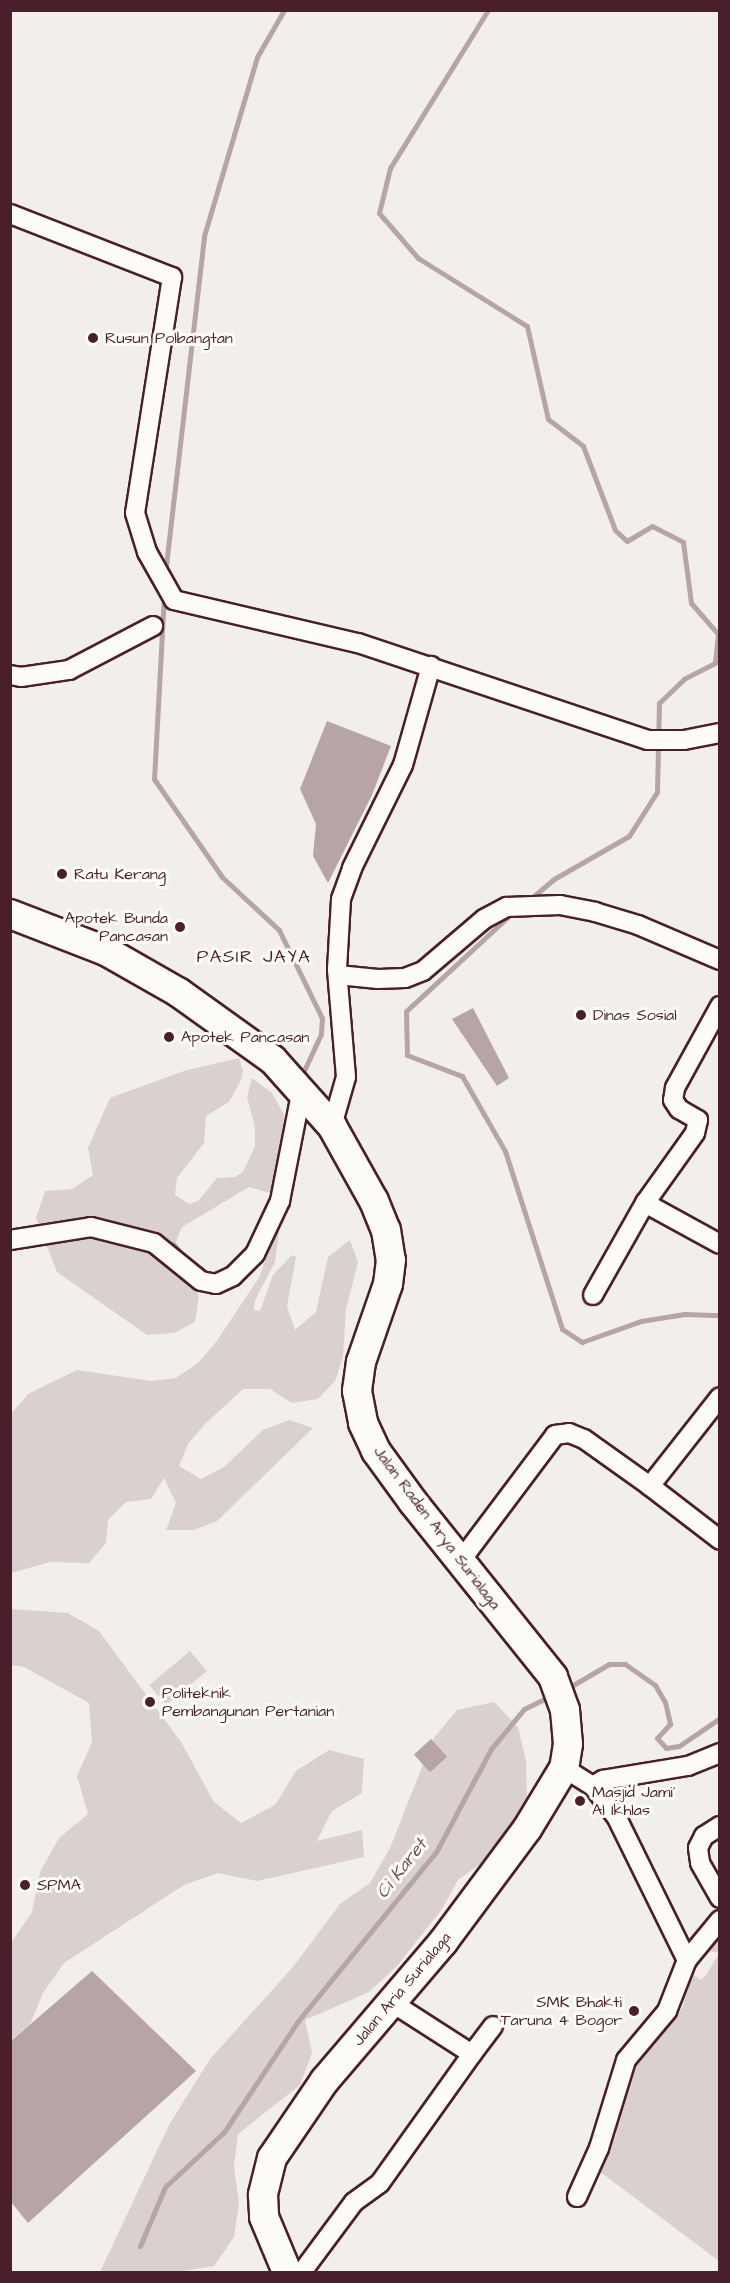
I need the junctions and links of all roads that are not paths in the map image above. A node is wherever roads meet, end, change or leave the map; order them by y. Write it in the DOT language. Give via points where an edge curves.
graph roads {
  1 [pos="10,214"];
  2 [pos="153,626"];
  3 [pos="431,666"];
  4 [pos="10,675"];
  5 [pos="720,733"];
  6 [pos="10,914"];
  7 [pos="720,960"];
  8 [pos="338,975"];
  9 [pos="720,1006"];
  10 [pos="287,1074"];
  11 [pos="332,1126"];
  12 [pos="645,1203"];
  13 [pos="10,1240"];
  14 [pos="720,1244"];
  15 [pos="593,1294"];
  16 [pos="720,1397"];
  17 [pos="650,1486"];
  18 [pos="720,1540"];
  19 [pos="459,1563"];
  20 [pos="565,1710"];
  21 [pos="720,1753"];
  22 [pos="564,1768"];
  23 [pos="593,1786"];
  24 [pos="720,1826"];
  25 [pos="720,1898"];
  26 [pos="720,1920"];
  27 [pos="687,1960"];
  28 [pos="391,2002"];
  29 [pos="493,2026"];
  30 [pos="472,2054"];
  31 [pos="577,2197"];
  32 [pos="287,2272"];
  33 [pos="303,2272"];
  1 -- 3 [label="street" via="172,277 135,513 159,574 174,600 358,643"];
  2 -- 4 [label="street" via="69,670"];
  3 -- 5 [label="street" via="537,706 648,740 684,740"];
  3 -- 8 [label="street" via="403,765 344,886 337,933"];
  6 -- 10 [label="main road, Jalan Raden Arya Surialaga" via="106,951 140,970"];
  7 -- 8 [label="street" via="619,918 560,905 507,907 484,919 423,971 405,978"];
  8 -- 11 [label="street" via="346,1077"];
  9 -- 12 [label="street" via="675,1088 673,1100 679,1109 698,1120 694,1133"];
  10 -- 11 [label="main road, Jalan Raden Arya Surialaga"];
  10 -- 13 [label="street" via="279,1201 255,1254 233,1276 216,1284 201,1281 154,1243 91,1227"];
  11 -- 19 [label="main road, Jalan Raden Arya Surialaga" via="374,1201 386,1230 391,1260 388,1284 361,1362 357,1391 363,1423 376,1451"];
  12 -- 14 [label="street"];
  12 -- 15 [label="street"];
  16 -- 17 [label="street"];
  17 -- 18 [label="street"];
  17 -- 19 [label="street" via="584,1438 569,1433 555,1435"];
  19 -- 20 [label="main road, Jalan Raden Arya Surialaga" via="554,1677"];
  20 -- 22 [label="main road, Jalan Aria Surialaga" via="568,1744"];
  21 -- 23 [label="street" via="688,1766 603,1780"];
  22 -- 23 [label="street"];
  22 -- 28 [label="main road, Jalan Aria Surialaga" via="492,1879"];
  23 -- 27 [label="street" via="616,1816"];
  24 -- 25 [label="street" via="704,1836 698,1848 700,1863"];
  26 -- 27 [label="street"];
  27 -- 31 [label="street" via="667,2011 626,2060 599,2148"];
  28 -- 30 [label="street"];
  28 -- 32 [label="main road, Jalan Aria Surialaga" via="324,2080 272,2158 263,2195 264,2217"];
  29 -- 30 [label="street"];
  30 -- 33 [label="street" via="380,2183 354,2202"];
}
